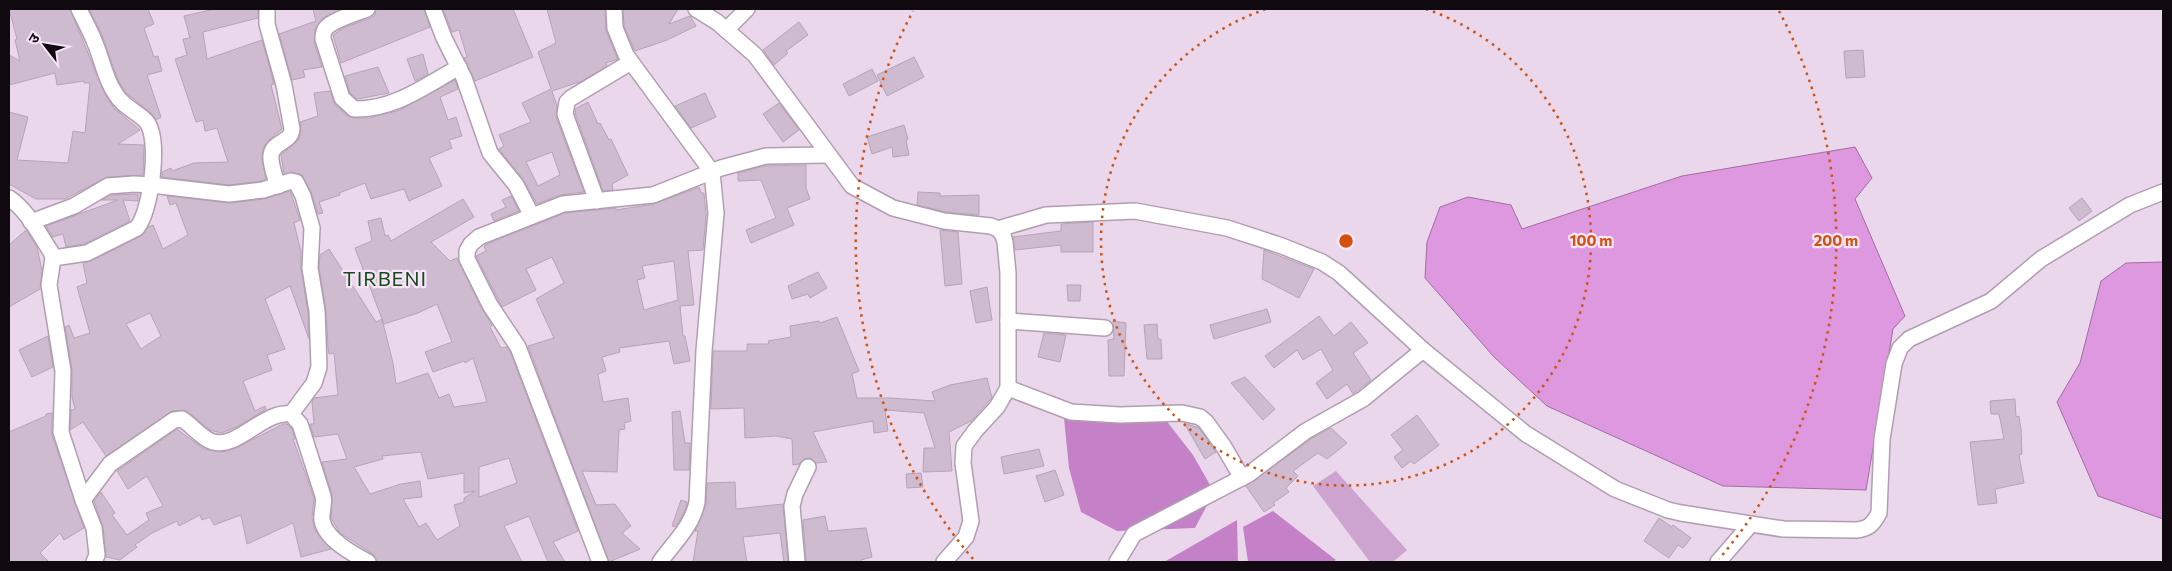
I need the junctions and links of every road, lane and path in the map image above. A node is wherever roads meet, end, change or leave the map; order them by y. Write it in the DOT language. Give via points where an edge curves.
graph roads {
  1 [pos="79,9"];
  2 [pos="267,9"];
  3 [pos="367,9"];
  4 [pos="433,9"];
  5 [pos="614,9"];
  6 [pos="696,9"];
  7 [pos="747,9"];
  8 [pos="726,30"];
  9 [pos="632,62"];
  10 [pos="458,67"];
  11 [pos="828,155"];
  12 [pos="712,172"];
  13 [pos="151,185"];
  14 [pos="278,186"];
  15 [pos="2163,192"];
  16 [pos="9,198"];
  17 [pos="597,200"];
  18 [pos="532,216"];
  19 [pos="31,222"];
  20 [pos="998,228"];
  21 [pos="53,258"];
  22 [pos="1008,321"];
  23 [pos="1105,328"];
  24 [pos="1423,350"];
  25 [pos="1008,388"];
  26 [pos="292,414"];
  27 [pos="808,467"];
  28 [pos="1242,478"];
  29 [pos="83,500"];
  30 [pos="1751,524"];
  31 [pos="94,562"];
  32 [pos="368,562"];
  33 [pos="600,562"];
  34 [pos="660,562"];
  35 [pos="797,562"];
  36 [pos="944,562"];
  37 [pos="1117,562"];
  38 [pos="1718,562"];
  1 -- 13 [label="street" via="115,94 151,129"];
  2 -- 14 [label="street" via="267,24 292,129 288,139 272,150"];
  3 -- 10 [label="street" via="326,26 323,32 342,98 354,110 378,108 403,100"];
  4 -- 10 [label="street"];
  5 -- 9 [label="street" via="615,28"];
  6 -- 8 [label="street"];
  7 -- 8 [label="street"];
  8 -- 11 [label="street" via="754,55"];
  9 -- 12 [label="street"];
  9 -- 17 [label="street" via="572,98 564,107"];
  10 -- 18 [label="street" via="468,86 490,153 516,185"];
  11 -- 12 [label="street" via="766,156"];
  11 -- 20 [label="street" via="852,186 893,208"];
  12 -- 17 [label="street" via="653,195"];
  12 -- 34 [label="street" via="716,213 704,351 697,502 688,527"];
  13 -- 14 [label="street" via="229,194"];
  13 -- 19 [label="street" via="108,186 74,206"];
  13 -- 21 [label="street" via="138,228 87,253"];
  14 -- 26 [label="street" via="291,181 300,186 312,228 310,268 317,311 319,367 314,382"];
  15 -- 30 [label="street" via="2130,205 2040,259 1991,301 1909,339 1900,348 1894,364 1882,439 1879,513 1866,529 1798,530"];
  16 -- 19 [label="street" via="19,205"];
  17 -- 18 [label="street" via="563,204"];
  18 -- 33 [label="street" via="479,237 467,250 468,259 490,305 518,347"];
  19 -- 21 [label="street"];
  20 -- 22 [label="street" via="1005,242"];
  20 -- 24 [label="street" via="1046,215 1121,210 1227,228 1330,266"];
  21 -- 29 [label="street" via="49,285 62,371 61,432"];
  22 -- 23 [label="street"];
  22 -- 25 [label="street"];
  24 -- 28 [label="street" via="1363,399 1306,430"];
  24 -- 30 [label="street" via="1526,434 1615,488 1668,510"];
  25 -- 28 [label="street" via="1071,412 1200,417 1224,447"];
  25 -- 36 [label="street" via="964,446 963,463 971,522 966,538"];
  26 -- 29 [label="street" via="278,414 223,443 212,442 182,420 174,420 110,464"];
  26 -- 32 [label="street" via="300,424 323,496 324,524 337,543"];
  27 -- 35 [label="street" via="792,506"];
  28 -- 37 [label="street" via="1134,534"];
  29 -- 31 [label="street" via="94,528 97,555"];
  30 -- 38 [label="street"];
}
